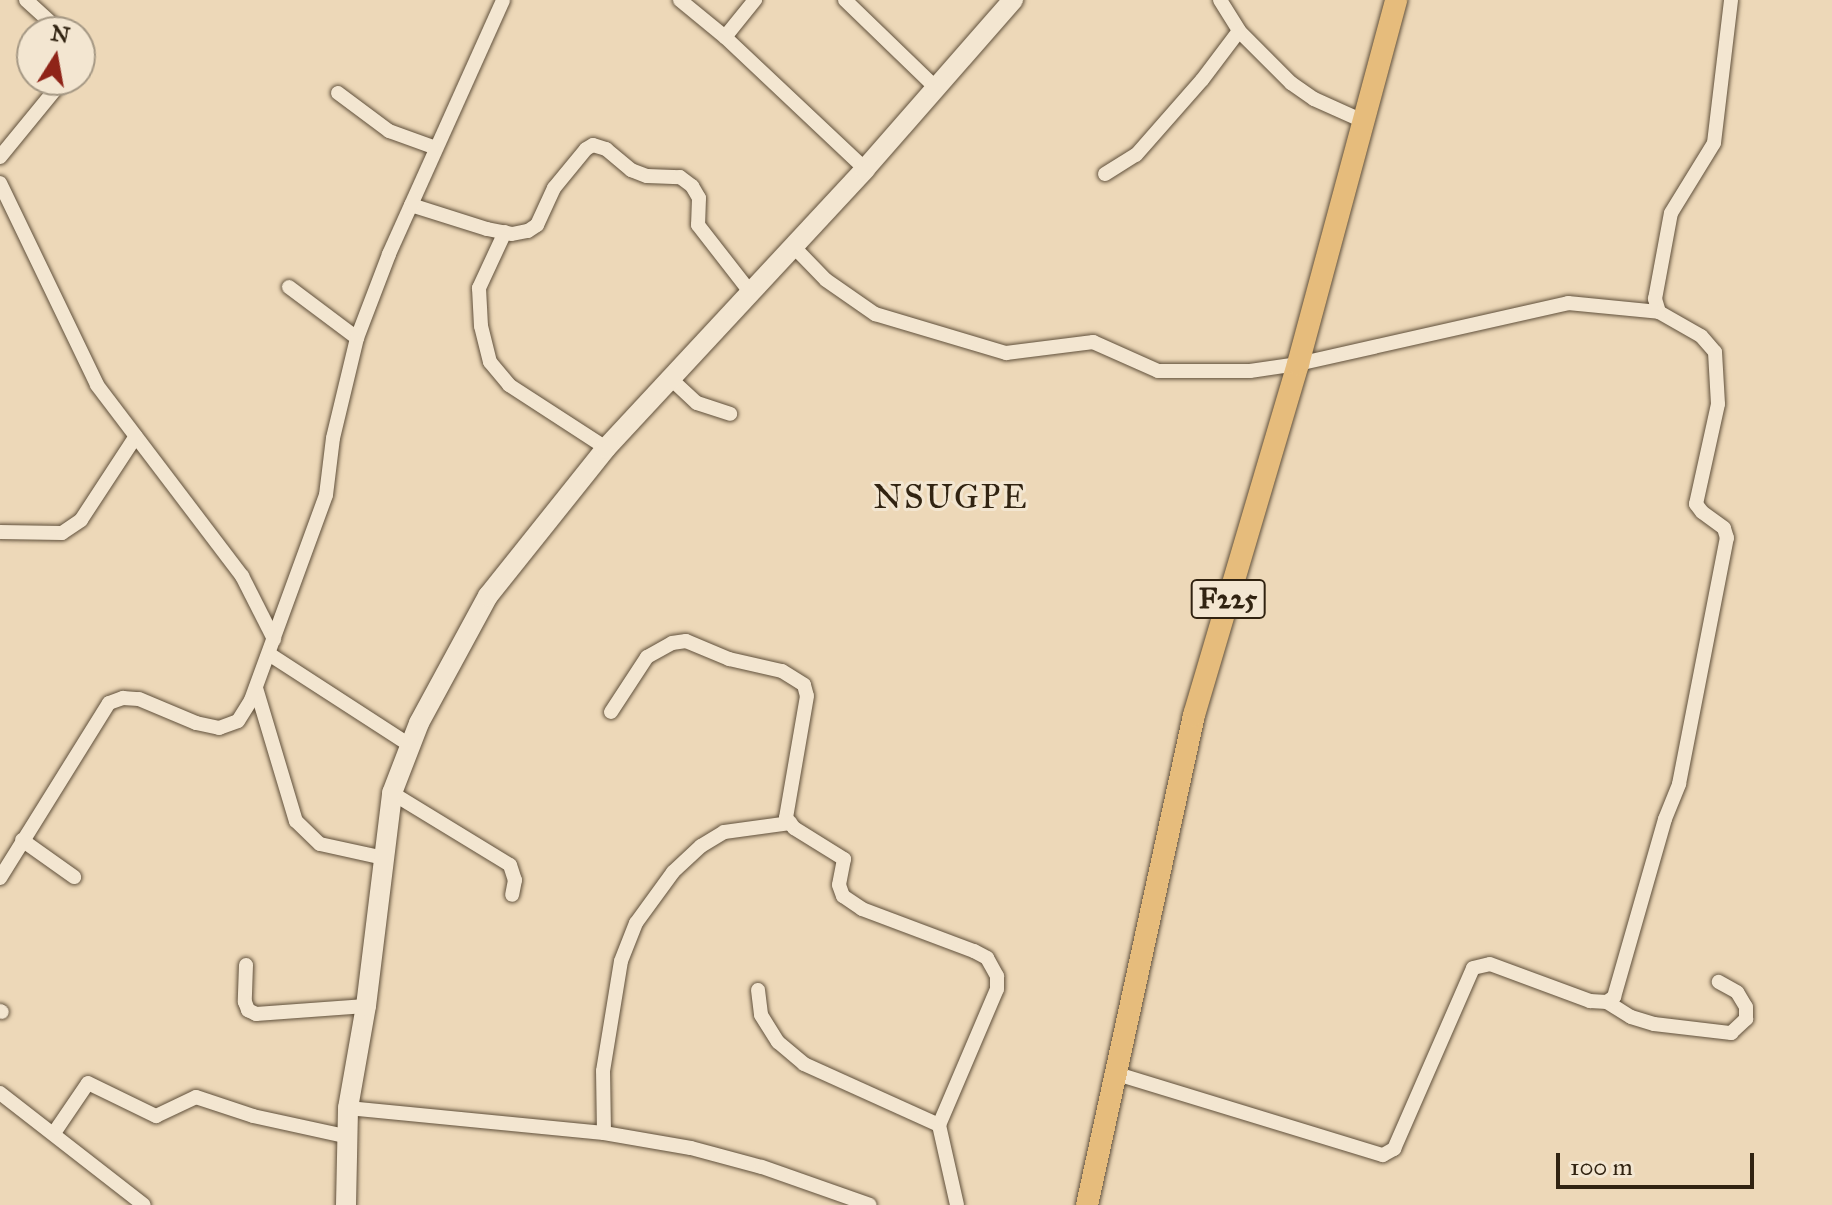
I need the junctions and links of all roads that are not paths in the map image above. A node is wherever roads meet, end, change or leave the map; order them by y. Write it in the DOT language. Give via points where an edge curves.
graph roads {
  1 [pos="26,0"];
  2 [pos="503,0"];
  3 [pos="680,0"];
  4 [pos="755,0"];
  5 [pos="845,0"];
  6 [pos="1013,0"];
  7 [pos="1220,0"];
  8 [pos="1396,0"];
  9 [pos="1731,0"];
  10 [pos="44,16"];
  11 [pos="1239,31"];
  12 [pos="725,37"];
  13 [pos="936,88"];
  14 [pos="338,93"];
  15 [pos="50,96"];
  16 [pos="1363,121"];
  17 [pos="436,148"];
  18 [pos="0,157"];
  19 [pos="865,169"];
  20 [pos="1105,174"];
  21 [pos="0,183"];
  22 [pos="411,205"];
  23 [pos="505,232"];
  24 [pos="793,246"];
  25 [pos="289,287"];
  26 [pos="751,293"];
  27 [pos="1659,312"];
  28 [pos="357,338"];
  29 [pos="1298,364"];
  30 [pos="671,379"];
  31 [pos="730,414"];
  32 [pos="136,436"];
  33 [pos="606,448"];
  34 [pos="0,532"];
  35 [pos="271,646"];
  36 [pos="256,688"];
  37 [pos="611,712"];
  38 [pos="411,746"];
  39 [pos="392,793"];
  40 [pos="790,823"];
  41 [pos="22,840"];
  42 [pos="384,858"];
  43 [pos="74,877"];
  44 [pos="0,878"];
  45 [pos="512,895"];
  46 [pos="246,965"];
  47 [pos="1719,982"];
  48 [pos="758,990"];
  49 [pos="1607,1002"];
  50 [pos="366,1006"];
  51 [pos="1114,1073"];
  52 [pos="0,1093"];
  53 [pos="348,1108"];
  54 [pos="939,1125"];
  55 [pos="54,1133"];
  56 [pos="604,1133"];
  57 [pos="349,1137"];
  58 [pos="144,1205"];
  59 [pos="346,1205"];
  60 [pos="870,1205"];
  61 [pos="957,1205"];
  62 [pos="1087,1205"];
  1 -- 10 [label="street"];
  2 -- 17 [label="street"];
  3 -- 12 [label="street"];
  4 -- 12 [label="street"];
  5 -- 13 [label="street"];
  6 -- 13 [label="street"];
  7 -- 11 [label="street"];
  8 -- 16 [label="main road, F225"];
  9 -- 27 [label="street" via="1714,143 1667,225 1655,299"];
  11 -- 16 [label="street" via="1291,83"];
  11 -- 20 [label="street" via="1136,155"];
  12 -- 19 [label="street"];
  13 -- 19 [label="street"];
  14 -- 17 [label="street" via="389,131"];
  15 -- 18 [label="street"];
  16 -- 29 [label="main road, F225"];
  17 -- 22 [label="street"];
  19 -- 24 [label="street"];
  21 -- 32 [label="street" via="97,385"];
  22 -- 23 [label="street"];
  22 -- 28 [label="street"];
  23 -- 26 [label="street" via="537,225 554,188 593,145 631,170 680,177 692,186 699,198 698,225"];
  23 -- 33 [label="street" via="479,288 490,362 509,385"];
  24 -- 26 [label="street"];
  24 -- 29 [label="street" via="826,280 875,314 1006,353 1093,342 1158,371 1250,371"];
  25 -- 28 [label="street"];
  26 -- 30 [label="street"];
  27 -- 29 [label="street" via="1568,303"];
  27 -- 49 [label="street" via="1701,336 1715,352 1718,404 1696,504 1724,528 1727,538 1679,784 1619,989"];
  28 -- 35 [label="street" via="333,438 326,495"];
  29 -- 51 [label="main road, F225" via="1194,715"];
  30 -- 31 [label="street" via="697,403"];
  30 -- 33 [label="street"];
  32 -- 34 [label="street" via="81,520 62,533"];
  32 -- 35 [label="street" via="242,576"];
  33 -- 38 [label="street" via="488,596"];
  35 -- 36 [label="street"];
  35 -- 38 [label="street"];
  36 -- 41 [label="street" via="238,721 219,728 139,699 109,703"];
  36 -- 42 [label="street" via="296,821 320,844"];
  37 -- 40 [label="street" via="647,657 672,643 686,641 794,676 807,696 786,799"];
  38 -- 39 [label="street"];
  39 -- 42 [label="street"];
  39 -- 45 [label="street" via="510,865"];
  40 -- 54 [label="street" via="844,859 839,890 852,903 974,951 994,967 997,989"];
  40 -- 56 [label="street" via="724,832 701,846 673,872 636,923 621,961 603,1071"];
  41 -- 43 [label="street"];
  41 -- 44 [label="street"];
  42 -- 50 [label="street"];
  46 -- 50 [label="street" via="245,1002 256,1014"];
  47 -- 49 [label="street" via="1737,992 1746,1007 1746,1019 1731,1033 1654,1024"];
  48 -- 54 [label="street" via="761,1015 778,1042 804,1064"];
  49 -- 51 [label="street" via="1590,1001 1490,964 1473,968 1394,1149 1383,1155"];
  50 -- 53 [label="street"];
  51 -- 62 [label="main road, F225"];
  52 -- 55 [label="street"];
  53 -- 56 [label="street"];
  53 -- 57 [label="street"];
  54 -- 61 [label="street"];
  55 -- 57 [label="street" via="88,1083 156,1116 196,1097"];
  55 -- 58 [label="street"];
  56 -- 60 [label="street" via="762,1167"];
  57 -- 59 [label="street"];
}
